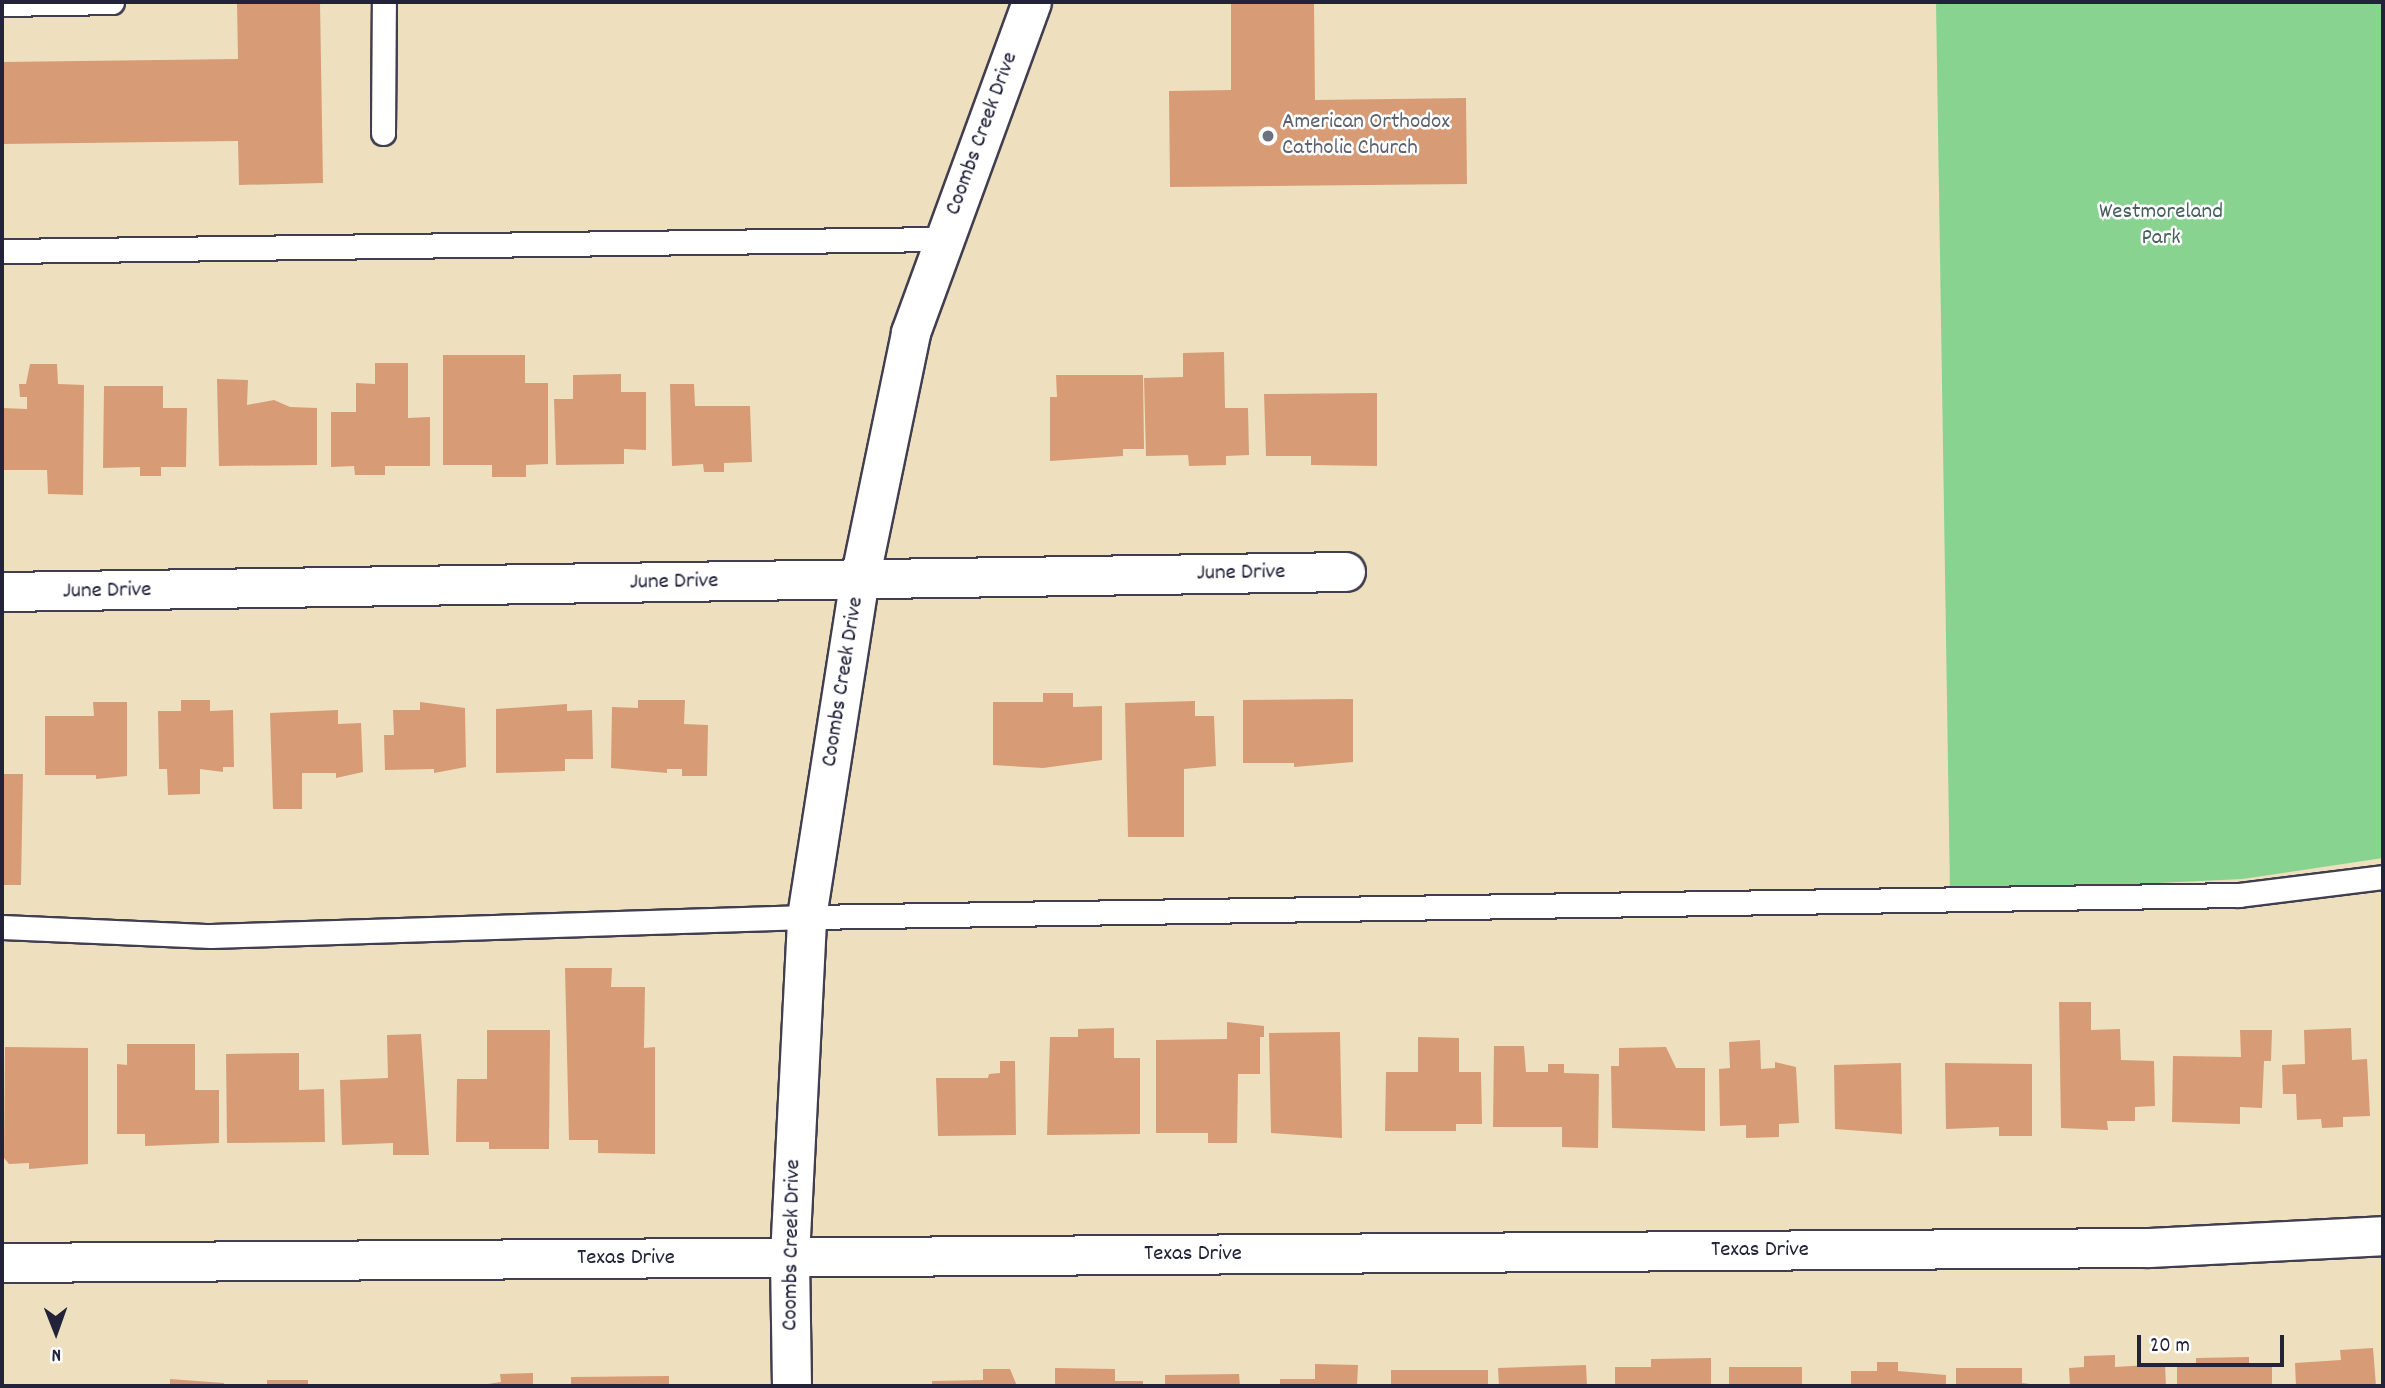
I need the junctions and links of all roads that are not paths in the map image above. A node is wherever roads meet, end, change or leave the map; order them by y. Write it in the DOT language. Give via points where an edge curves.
graph roads {
  1 [pos="112,2"];
  2 [pos="384,2"];
  3 [pos="1032,2"];
  4 [pos="2,4"];
  5 [pos="383,133"];
  6 [pos="945,239"];
  7 [pos="2,251"];
  8 [pos="1346,572"];
  9 [pos="860,580"];
  10 [pos="2,592"];
  11 [pos="2383,877"];
  12 [pos="807,917"];
  13 [pos="2,927"];
  14 [pos="2383,1236"];
  15 [pos="790,1257"];
  16 [pos="2,1264"];
  17 [pos="792,1386"];
  1 -- 4 [label="lane"];
  2 -- 5 [label="lane"];
  3 -- 6 [label="street, Coombs Creek Drive"];
  6 -- 7 [label="lane"];
  6 -- 9 [label="street, Coombs Creek Drive" via="911,333"];
  8 -- 9 [label="street, June Drive"];
  9 -- 10 [label="street, June Drive"];
  9 -- 12 [label="street, Coombs Creek Drive"];
  11 -- 12 [label="lane" via="2239,895"];
  12 -- 13 [label="lane" via="211,936"];
  12 -- 15 [label="street, Coombs Creek Drive"];
  14 -- 15 [label="street, Texas Drive" via="2149,1248"];
  15 -- 16 [label="street, Texas Drive"];
  15 -- 17 [label="street, Coombs Creek Drive"];
}
